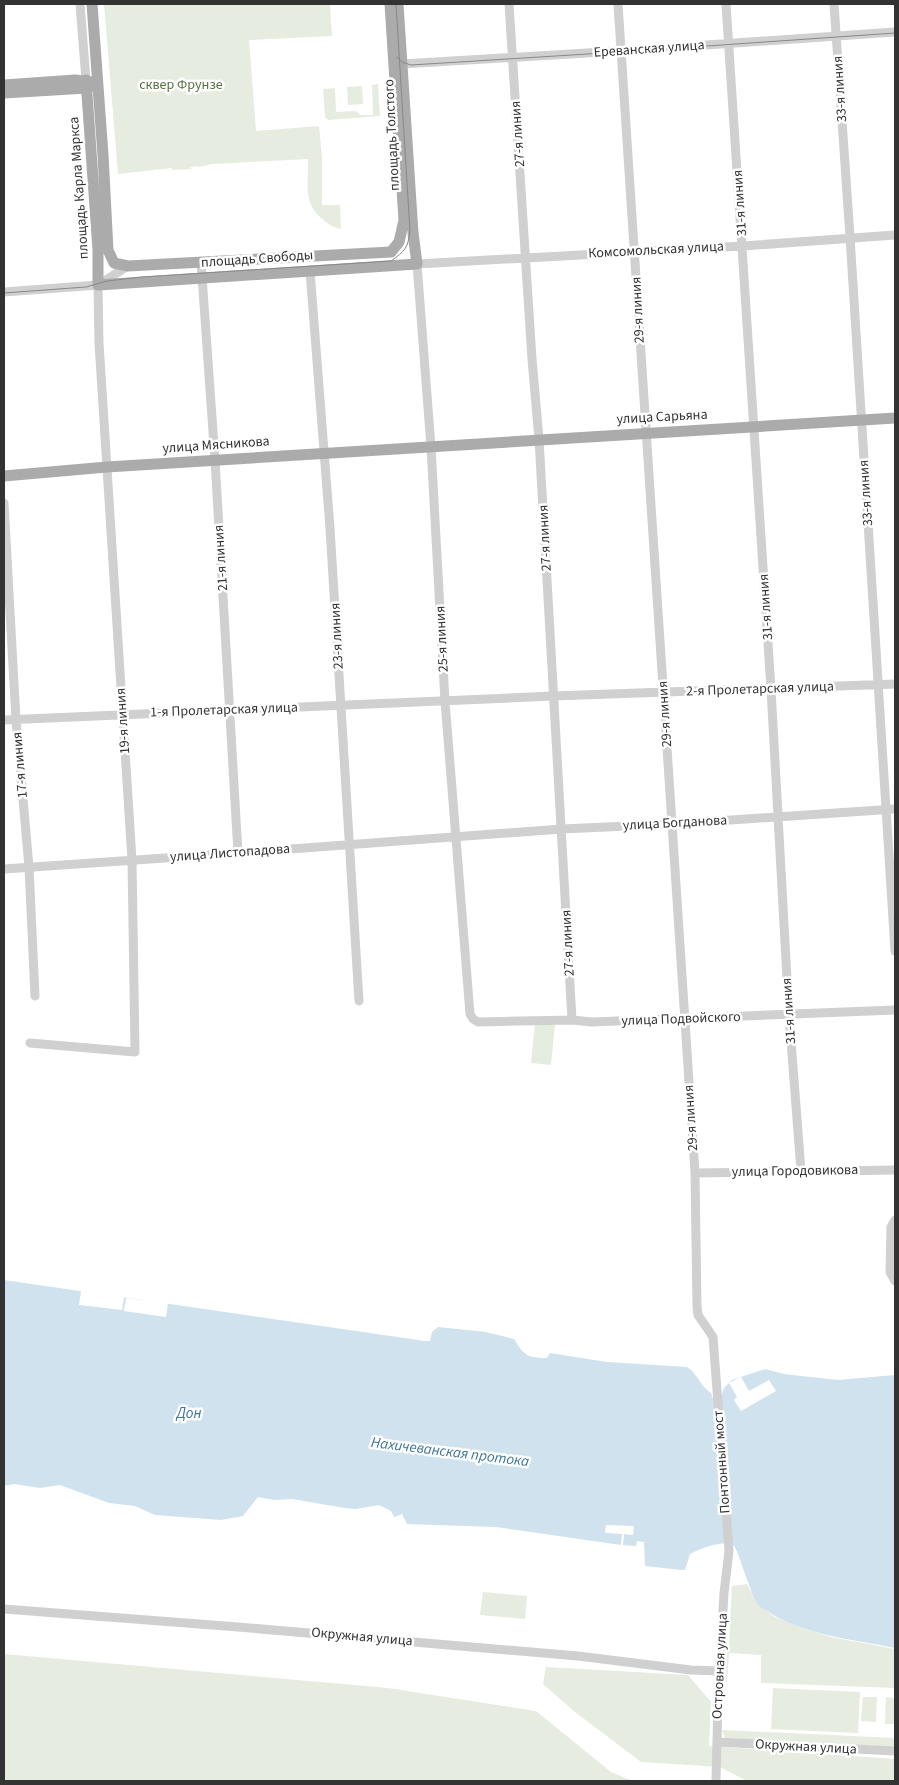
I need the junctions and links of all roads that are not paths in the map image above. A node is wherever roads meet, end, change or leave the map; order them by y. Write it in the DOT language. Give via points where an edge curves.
graph roads {
  1 [pos="80,4"];
  2 [pos="92,4"];
  3 [pos="390,4"];
  4 [pos="398,4"];
  5 [pos="510,4"];
  6 [pos="618,4"];
  7 [pos="726,4"];
  8 [pos="834,4"];
  9 [pos="895,32"];
  10 [pos="836,35"];
  11 [pos="729,44"];
  12 [pos="620,51"];
  13 [pos="513,56"];
  14 [pos="402,64"];
  15 [pos="90,84"];
  16 [pos="4,85"];
  17 [pos="4,93"];
  18 [pos="895,236"];
  19 [pos="850,237"];
  20 [pos="743,246"];
  21 [pos="391,252"];
  22 [pos="635,252"];
  23 [pos="525,257"];
  24 [pos="201,262"];
  25 [pos="114,263"];
  26 [pos="417,264"];
  27 [pos="128,266"];
  28 [pos="310,271"];
  29 [pos="201,278"];
  30 [pos="98,285"];
  31 [pos="4,292"];
  32 [pos="895,418"];
  33 [pos="862,420"];
  34 [pos="755,426"];
  35 [pos="646,433"];
  36 [pos="539,439"];
  37 [pos="431,447"];
  38 [pos="325,453"];
  39 [pos="215,460"];
  40 [pos="107,467"];
  41 [pos="4,476"];
  42 [pos="4,503"];
  43 [pos="895,684"];
  44 [pos="879,685"];
  45 [pos="771,689"];
  46 [pos="664,692"];
  47 [pos="554,696"];
  48 [pos="445,700"];
  49 [pos="341,706"];
  50 [pos="230,710"];
  51 [pos="122,714"];
  52 [pos="4,720"];
  53 [pos="16,720"];
  54 [pos="891,809"];
  55 [pos="778,816"];
  56 [pos="672,824"];
  57 [pos="562,829"];
  58 [pos="455,836"];
  59 [pos="348,845"];
  60 [pos="238,853"];
  61 [pos="132,860"];
  62 [pos="29,867"];
  63 [pos="4,869"];
  64 [pos="895,951"];
  65 [pos="34,996"];
  66 [pos="359,1001"];
  67 [pos="895,1010"];
  68 [pos="470,1014"];
  69 [pos="789,1015"];
  70 [pos="684,1018"];
  71 [pos="572,1020"];
  72 [pos="30,1043"];
  73 [pos="895,1170"];
  74 [pos="800,1171"];
  75 [pos="694,1173"];
  76 [pos="895,1220"];
  77 [pos="895,1281"];
  78 [pos="715,1373"];
  79 [pos="729,1551"];
  80 [pos="4,1609"];
  81 [pos="719,1671"];
  82 [pos="717,1742"];
  83 [pos="895,1751"];
  84 [pos="716,1781"];
  1 -- 15 [label="street, площадь Карла Маркса"];
  2 -- 15 [label="main road, площадь Карла Маркса"];
  3 -- 21 [label="main road, площадь Толстого" via="404,220 399,242"];
  4 -- 14 [label="main road, площадь Толстого"];
  5 -- 13 [label="street, 27-я линия"];
  6 -- 12 [label="street, 29-я линия"];
  7 -- 11 [label="street, 31-я линия"];
  8 -- 10 [label="street, 33-я линия"];
  9 -- 10 [label="street, Ереванская улица"];
  10 -- 11 [label="street, Ереванская улица"];
  10 -- 19 [label="street, 33-я линия"];
  11 -- 12 [label="street, Ереванская улица"];
  11 -- 20 [label="street, 31-я линия"];
  12 -- 13 [label="street, Ереванская улица"];
  12 -- 22 [label="street, 29-я линия"];
  13 -- 14 [label="street, Ереванская улица"];
  13 -- 23 [label="street, 27-я линия"];
  14 -- 26 [label="main road, площадь Толстого" via="412,232"];
  15 -- 16 [label="main road"];
  15 -- 17 [label="main road"];
  15 -- 25 [label="main road, площадь Карла Маркса" via="102,147 108,250"];
  15 -- 30 [label="main road, площадь Карла Маркса"];
  18 -- 19 [label="street, Комсомольская улица"];
  19 -- 20 [label="street, Комсомольская улица"];
  19 -- 33 [label="street, 33-я линия"];
  20 -- 22 [label="street, Комсомольская улица"];
  20 -- 34 [label="street, 31-я линия"];
  21 -- 24 [label="main road, площадь Свободы"];
  21 -- 26 [label="main road"];
  22 -- 23 [label="street, Комсомольская улица"];
  22 -- 35 [label="street, 29-я линия"];
  23 -- 26 [label="street, Комсомольская улица"];
  23 -- 36 [label="street, 27-я линия"];
  24 -- 27 [label="main road, площадь Свободы"];
  24 -- 29 [label="street, 21-я линия"];
  25 -- 27 [label="main road, площадь Свободы"];
  26 -- 28 [label="main road, площадь Свободы"];
  26 -- 37 [label="street, 25-я линия"];
  27 -- 30 [label="street"];
  28 -- 29 [label="main road, площадь Свободы"];
  28 -- 38 [label="street, 23-я линия"];
  29 -- 30 [label="main road, площадь Свободы"];
  29 -- 39 [label="street, 21-я линия"];
  30 -- 31 [label="street"];
  30 -- 40 [label="street, 19-я линия"];
  32 -- 33 [label="main road, улица Сарьяна"];
  33 -- 34 [label="main road, улица Сарьяна"];
  33 -- 44 [label="street, 33-я линия"];
  34 -- 35 [label="main road, улица Сарьяна"];
  34 -- 45 [label="street, 31-я линия"];
  35 -- 36 [label="main road, улица Сарьяна"];
  35 -- 46 [label="street, 29-я линия"];
  36 -- 37 [label="main road, улица Сарьяна"];
  36 -- 47 [label="street, 27-я линия"];
  37 -- 38 [label="main road, улица Мясникова"];
  37 -- 48 [label="street, 25-я линия"];
  38 -- 39 [label="main road, улица Мясникова"];
  38 -- 49 [label="street, 23-я линия"];
  39 -- 40 [label="main road, улица Мясникова"];
  39 -- 50 [label="street, 21-я линия"];
  40 -- 41 [label="main road, улица Мясникова"];
  40 -- 51 [label="street, 19-я линия"];
  42 -- 53 [label="street, 17-я линия"];
  43 -- 44 [label="street, 2-я Пролетарская улица"];
  44 -- 45 [label="street, 2-я Пролетарская улица"];
  44 -- 54 [label="street, 33-я линия"];
  45 -- 46 [label="street, 2-я Пролетарская улица"];
  45 -- 55 [label="street, 31-я линия"];
  46 -- 47 [label="street, 2-я Пролетарская улица"];
  46 -- 56 [label="street, 29-я линия"];
  47 -- 48 [label="street, 2-я Пролетарская улица"];
  47 -- 57 [label="street, 27-я линия"];
  48 -- 49 [label="street, 1-я Пролетарская улица"];
  48 -- 58 [label="street, 25-я линия"];
  49 -- 50 [label="street, 1-я Пролетарская улица"];
  49 -- 59 [label="street, 23-я линия"];
  50 -- 51 [label="street, 1-я Пролетарская улица"];
  50 -- 60 [label="street, 21-я линия"];
  51 -- 53 [label="street, 1-я Пролетарская улица"];
  51 -- 61 [label="street, 19-я линия"];
  52 -- 53 [label="street, 1-я Пролетарская улица"];
  53 -- 62 [label="street, 17-я линия"];
  54 -- 55 [label="street, улица Богданова"];
  54 -- 64 [label="street, 33-я линия"];
  55 -- 56 [label="street, улица Богданова"];
  55 -- 69 [label="street, 31-я линия"];
  56 -- 57 [label="street, улица Богданова"];
  56 -- 70 [label="street, 29-я линия"];
  57 -- 58 [label="street, улица Богданова"];
  57 -- 71 [label="street, 27-я линия"];
  58 -- 59 [label="street, улица Листопадова"];
  58 -- 68 [label="street, 25-я линия"];
  59 -- 60 [label="street, улица Листопадова"];
  59 -- 66 [label="street, 23-я линия"];
  60 -- 61 [label="street, улица Листопадова"];
  61 -- 62 [label="street, улица Листопадова"];
  61 -- 72 [label="street, 19-я линия" via="135,1052"];
  62 -- 63 [label="street, улица Листопадова"];
  62 -- 65 [label="street, 17-я линия"];
  67 -- 69 [label="street, улица Подвойского"];
  68 -- 71 [label="street, улица Подвойского" via="478,1022"];
  69 -- 70 [label="street, улица Подвойского"];
  69 -- 74 [label="street, 31-я линия"];
  70 -- 71 [label="street, улица Подвойского"];
  70 -- 75 [label="street, 29-я линия"];
  73 -- 74 [label="street, улица Городовикова"];
  74 -- 75 [label="street, улица Городовикова"];
  75 -- 78 [label="street, 29-я линия" via="698,1315 713,1337"];
  76 -- 77 [label="street" via="891,1226 890,1272"];
  78 -- 79 [label="street, Понтонный мост"];
  79 -- 81 [label="street, Островная улица"];
  80 -- 81 [label="street, Окружная улица" via="238,1626"];
  81 -- 82 [label="street, Островная улица"];
  82 -- 83 [label="street, Окружная улица"];
  82 -- 84 [label="street, Островная улица"];
}
